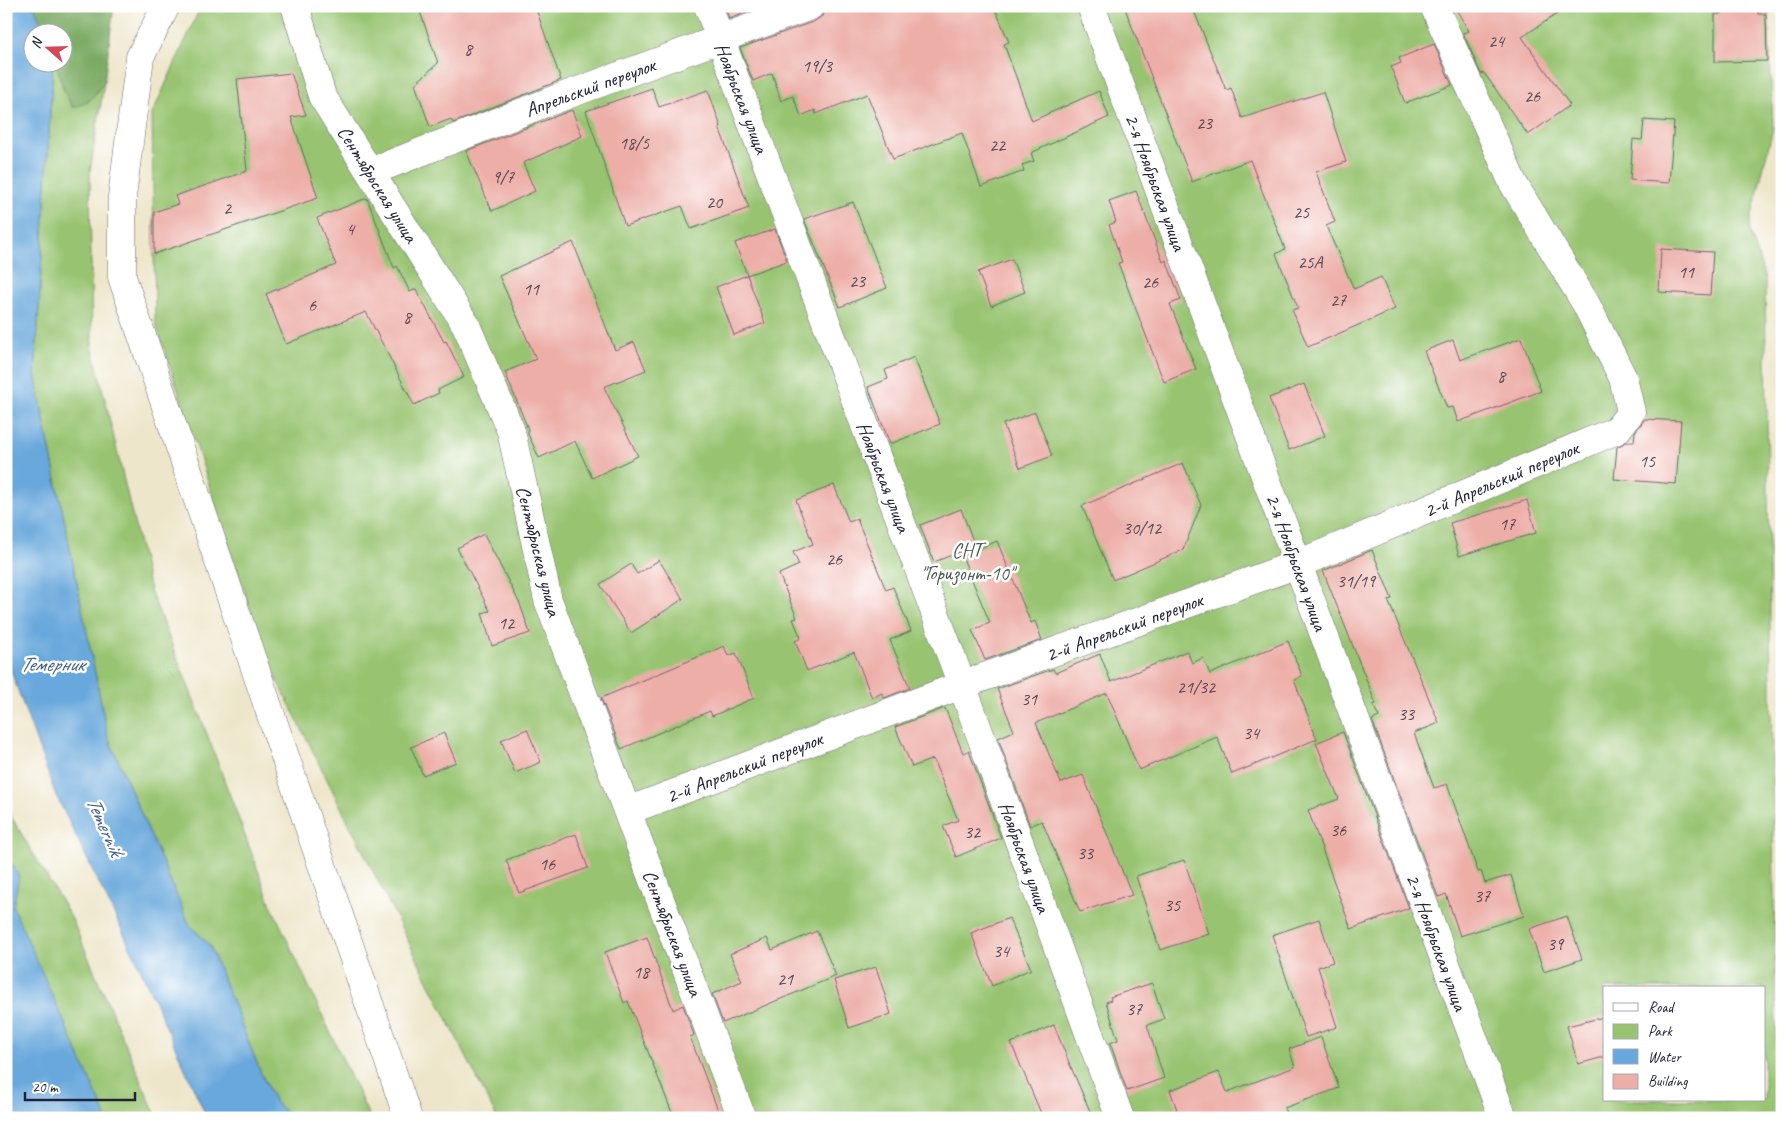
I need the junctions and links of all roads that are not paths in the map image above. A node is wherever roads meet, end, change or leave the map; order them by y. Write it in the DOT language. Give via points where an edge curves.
graph roads {
  1 [pos="166,6"];
  2 [pos="295,6"];
  3 [pos="708,6"];
  4 [pos="810,6"];
  5 [pos="1091,6"];
  6 [pos="1434,6"];
  7 [pos="720,40"];
  8 [pos="370,172"];
  9 [pos="1298,564"];
  10 [pos="962,685"];
  11 [pos="627,811"];
  12 [pos="408,1118"];
  13 [pos="742,1118"];
  14 [pos="1120,1118"];
  15 [pos="1502,1118"];
  1 -- 12 [label="street" via="140,57 122,197 122,277"];
  2 -- 8 [label="street, Сентябрьская улица" via="322,96"];
  3 -- 7 [label="street, Ноябрьская улица"];
  4 -- 7 [label="street, Апрельский переулок"];
  5 -- 9 [label="street, 2-я Ноябрьская улица"];
  6 -- 9 [label="street, 2-й Апрельский переулок" via="1513,183 1586,304 1624,378 1631,412 1617,430"];
  7 -- 8 [label="street, Апрельский переулок" via="548,102"];
  7 -- 10 [label="street, Ноябрьская улица"];
  8 -- 11 [label="street, Сентябрьская улица" via="466,325 511,430 548,600"];
  9 -- 10 [label="street, 2-й Апрельский переулок"];
  9 -- 15 [label="street, 2-я Ноябрьская улица"];
  10 -- 11 [label="street, 2-й Апрельский переулок"];
  10 -- 14 [label="street, Ноябрьская улица"];
  11 -- 13 [label="street, Сентябрьская улица"];
}
